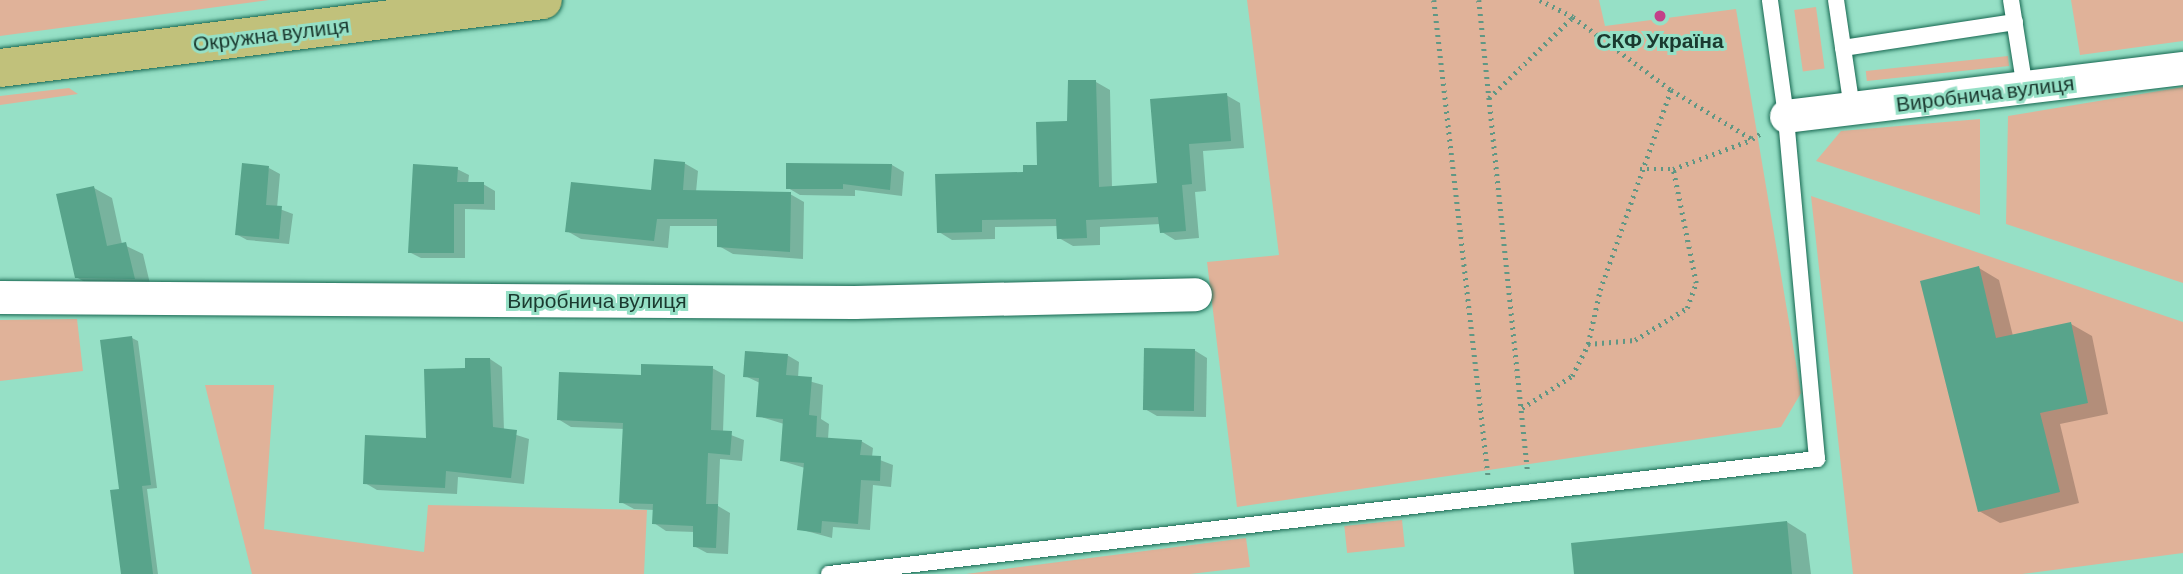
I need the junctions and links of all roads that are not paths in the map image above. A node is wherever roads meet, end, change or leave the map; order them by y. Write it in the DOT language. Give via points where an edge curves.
graph roads {
  1 [pos="543,0"];
  2 [pos="1770,0"];
  3 [pos="1836,0"];
  4 [pos="2011,0"];
  5 [pos="2015,22"];
  6 [pos="1843,48"];
  7 [pos="0,68"];
  8 [pos="2183,68"];
  9 [pos="2025,88"];
  10 [pos="1852,108"];
  11 [pos="1786,116"];
  12 [pos="1195,294"];
  13 [pos="0,297"];
  14 [pos="829,574"];
  1 -- 7 [label="main road, Окружна вулиця"];
  2 -- 11 [label="lane"];
  3 -- 6 [label="lane"];
  4 -- 5 [label="lane"];
  5 -- 6 [label="lane"];
  5 -- 9 [label="lane"];
  6 -- 10 [label="lane"];
  8 -- 9 [label="street, Виробнича вулиця"];
  9 -- 10 [label="street, Виробнича вулиця"];
  10 -- 11 [label="street, Виробнича вулиця"];
  11 -- 14 [label="lane" via="1817,459"];
  12 -- 13 [label="street, Виробнича вулиця" via="854,302"];
}
